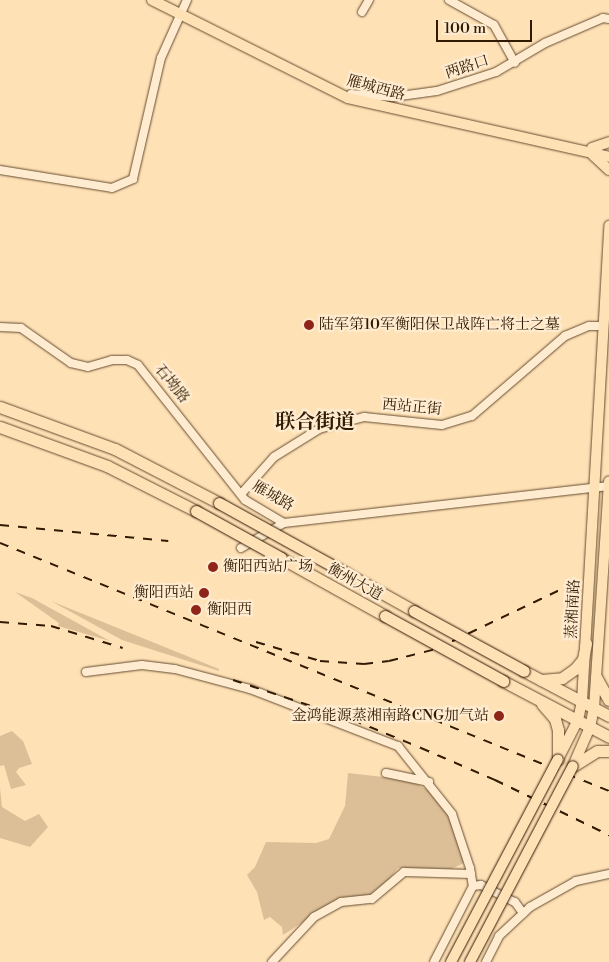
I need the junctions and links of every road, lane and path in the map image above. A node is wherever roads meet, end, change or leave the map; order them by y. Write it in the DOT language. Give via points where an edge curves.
graph roads {
  1 [pos="152,0"];
  2 [pos="163,0"];
  3 [pos="369,0"];
  4 [pos="450,0"];
  5 [pos="183,8"];
  6 [pos="362,12"];
  7 [pos="609,19"];
  8 [pos="515,63"];
  9 [pos="350,94"];
  10 [pos="609,142"];
  11 [pos="591,151"];
  12 [pos="609,152"];
  13 [pos="609,157"];
  14 [pos="0,170"];
  15 [pos="609,170"];
  16 [pos="609,226"];
  17 [pos="603,326"];
  18 [pos="0,327"];
  19 [pos="0,407"];
  20 [pos="58,426"];
  21 [pos="0,427"];
  22 [pos="50,444"];
  23 [pos="115,449"];
  24 [pos="108,466"];
  25 [pos="609,481"];
  26 [pos="609,488"];
  27 [pos="595,489"];
  28 [pos="242,493"];
  29 [pos="284,523"];
  30 [pos="241,548"];
  31 [pos="586,643"];
  32 [pos="86,672"];
  33 [pos="596,677"];
  34 [pos="540,680"];
  35 [pos="533,697"];
  36 [pos="609,700"];
  37 [pos="582,701"];
  38 [pos="594,708"];
  39 [pos="609,716"];
  40 [pos="578,720"];
  41 [pos="590,727"];
  42 [pos="608,738"];
  43 [pos="609,751"];
  44 [pos="558,759"];
  45 [pos="573,766"];
  46 [pos="386,773"];
  47 [pos="429,782"];
  48 [pos="471,874"];
  49 [pos="609,874"];
  50 [pos="473,886"];
  51 [pos="523,913"];
  52 [pos="272,962"];
  53 [pos="434,962"];
  54 [pos="451,962"];
  55 [pos="470,962"];
  56 [pos="486,962"];
  1 -- 5 [label="main road, 雁城西路"];
  2 -- 5 [label="main road, 雁城西路"];
  3 -- 6 [label="street"];
  4 -- 8 [label="street" via="494,25"];
  5 -- 9 [label="main road, 雁城西路"];
  5 -- 11 [label="main road, 雁城西路" via="348,98"];
  5 -- 14 [label="street" via="161,58 133,180 112,188"];
  7 -- 8 [label="street, 两路口" via="546,43"];
  8 -- 9 [label="street, 两路口" via="437,91 393,97"];
  9 -- 11 [label="main road, 雁城西路"];
  10 -- 11 [label="main road"];
  11 -- 12 [label="main road, 雁城西路"];
  11 -- 13 [label="main road, 雁城西路"];
  11 -- 15 [label="main road"];
  16 -- 17 [label="main road, 蒸湘南路"];
  17 -- 27 [label="main road, 蒸湘南路"];
  17 -- 28 [label="street, 西站正街" via="589,326 565,336 472,416 442,425 364,416 319,429 274,457"];
  18 -- 28 [label="street, 石坳路" via="21,328 70,364 88,367 112,360 127,360 138,365"];
  19 -- 20 [label="highway, 衡州大道"];
  20 -- 22 [label="highway" via="64,439"];
  20 -- 23 [label="highway, 衡州大道"];
  21 -- 22 [label="highway, 衡州大道"];
  22 -- 24 [label="highway, 衡州大道"];
  23 -- 24 [label="highway" via="107,455"];
  23 -- 34 [label="highway, 衡州大道, bridge"];
  24 -- 35 [label="highway, 衡州大道, bridge"];
  25 -- 26 [label="main road, 蒸湘南路"];
  26 -- 27 [label="street, 雁城路"];
  26 -- 33 [label="main road, 蒸湘南路"];
  27 -- 29 [label="street, 雁城路"];
  27 -- 31 [label="main road, 蒸湘南路"];
  28 -- 29 [label="street, 雁城路" via="245,500"];
  29 -- 30 [label="street"];
  31 -- 34 [label="highway" via="583,659 576,669 562,678"];
  31 -- 37 [label="main road, 蒸湘南路"];
  32 -- 47 [label="street" via="142,665 175,668 250,689 398,746"];
  33 -- 36 [label="highway"];
  33 -- 38 [label="main road, 蒸湘南路"];
  34 -- 37 [label="highway, 衡州大道"];
  35 -- 40 [label="highway, 衡州大道"];
  35 -- 44 [label="highway" via="555,719 560,741"];
  37 -- 38 [label="highway, 衡州大道"];
  37 -- 40 [label="main road, 蒸湘南路"];
  38 -- 39 [label="highway, 衡州大道"];
  38 -- 41 [label="main road, 蒸湘南路"];
  40 -- 41 [label="highway, 衡州大道"];
  40 -- 44 [label="main road, 蒸湘南路"];
  41 -- 42 [label="highway, 衡州大道"];
  41 -- 45 [label="main road, 蒸湘南路"];
  43 -- 45 [label="highway" via="597,750"];
  44 -- 54 [label="main road, 蒸湘南路, bridge"];
  45 -- 55 [label="main road, 蒸湘南路, bridge"];
  46 -- 47 [label="street"];
  47 -- 48 [label="street" via="452,814"];
  48 -- 50 [label="street"];
  48 -- 52 [label="street" via="404,872 372,899 341,902 314,917"];
  49 -- 51 [label="street" via="576,881"];
  50 -- 51 [label="street" via="481,885 515,902"];
  50 -- 53 [label="street"];
  51 -- 56 [label="street" via="499,936"];
}
